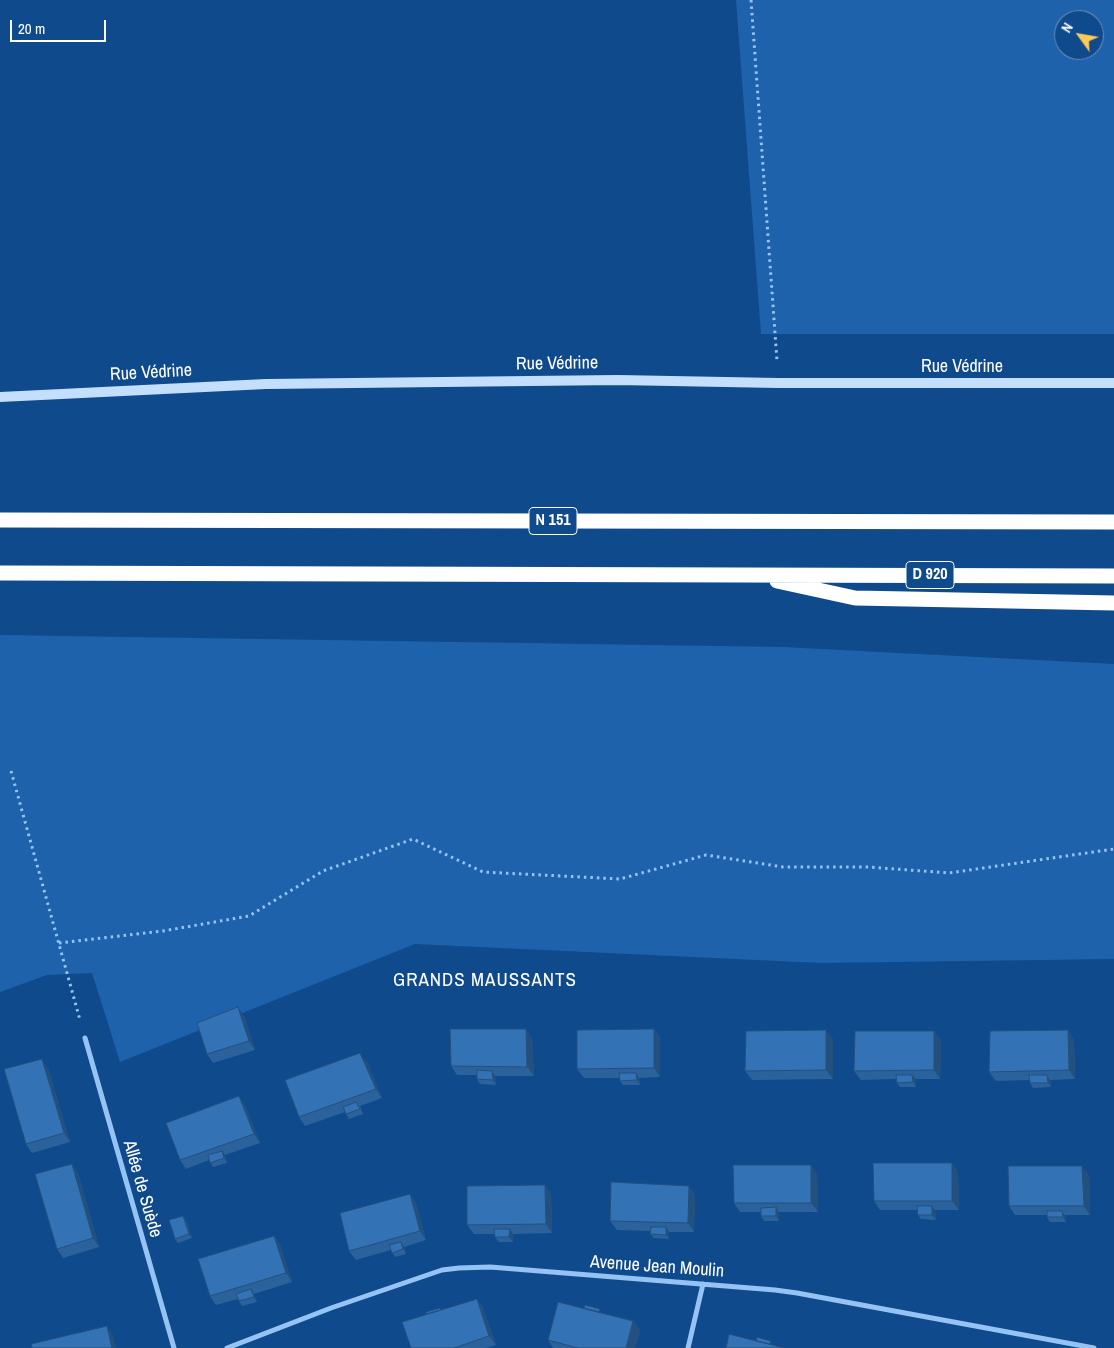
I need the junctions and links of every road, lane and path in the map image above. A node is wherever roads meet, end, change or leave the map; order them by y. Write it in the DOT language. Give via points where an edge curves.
graph roads {
  1 [pos="751,0"];
  2 [pos="1114,382"];
  3 [pos="778,383"];
  4 [pos="0,397"];
  5 [pos="0,520"];
  6 [pos="1111,522"];
  7 [pos="0,573"];
  8 [pos="746,575"];
  9 [pos="1114,576"];
  10 [pos="1114,603"];
  11 [pos="11,770"];
  12 [pos="1114,849"];
  13 [pos="59,943"];
  14 [pos="85,1038"];
  15 [pos="703,1284"];
  16 [pos="174,1348"];
  17 [pos="227,1348"];
  18 [pos="688,1348"];
  19 [pos="1094,1348"];
  1 -- 3 [label="path"];
  2 -- 3 [label="street, Rue Védrine"];
  3 -- 4 [label="street, Rue Védrine" via="618,380 266,384"];
  5 -- 6 [label="highway, N 151"];
  7 -- 8 [label="highway"];
  8 -- 9 [label="highway, D 920"];
  8 -- 10 [label="highway" via="855,598"];
  11 -- 13 [label="path"];
  12 -- 13 [label="path" via="949,872 869,867 783,868 706,855 620,879 483,872 413,839 323,870 249,916 163,931"];
  13 -- 14 [label="path"];
  14 -- 16 [label="street, Allée de Suède"];
  15 -- 17 [label="street, Avenue Jean Moulin" via="490,1267 442,1270"];
  15 -- 18 [label="street"];
  15 -- 19 [label="street, Avenue Jean Moulin" via="797,1293"];
}
